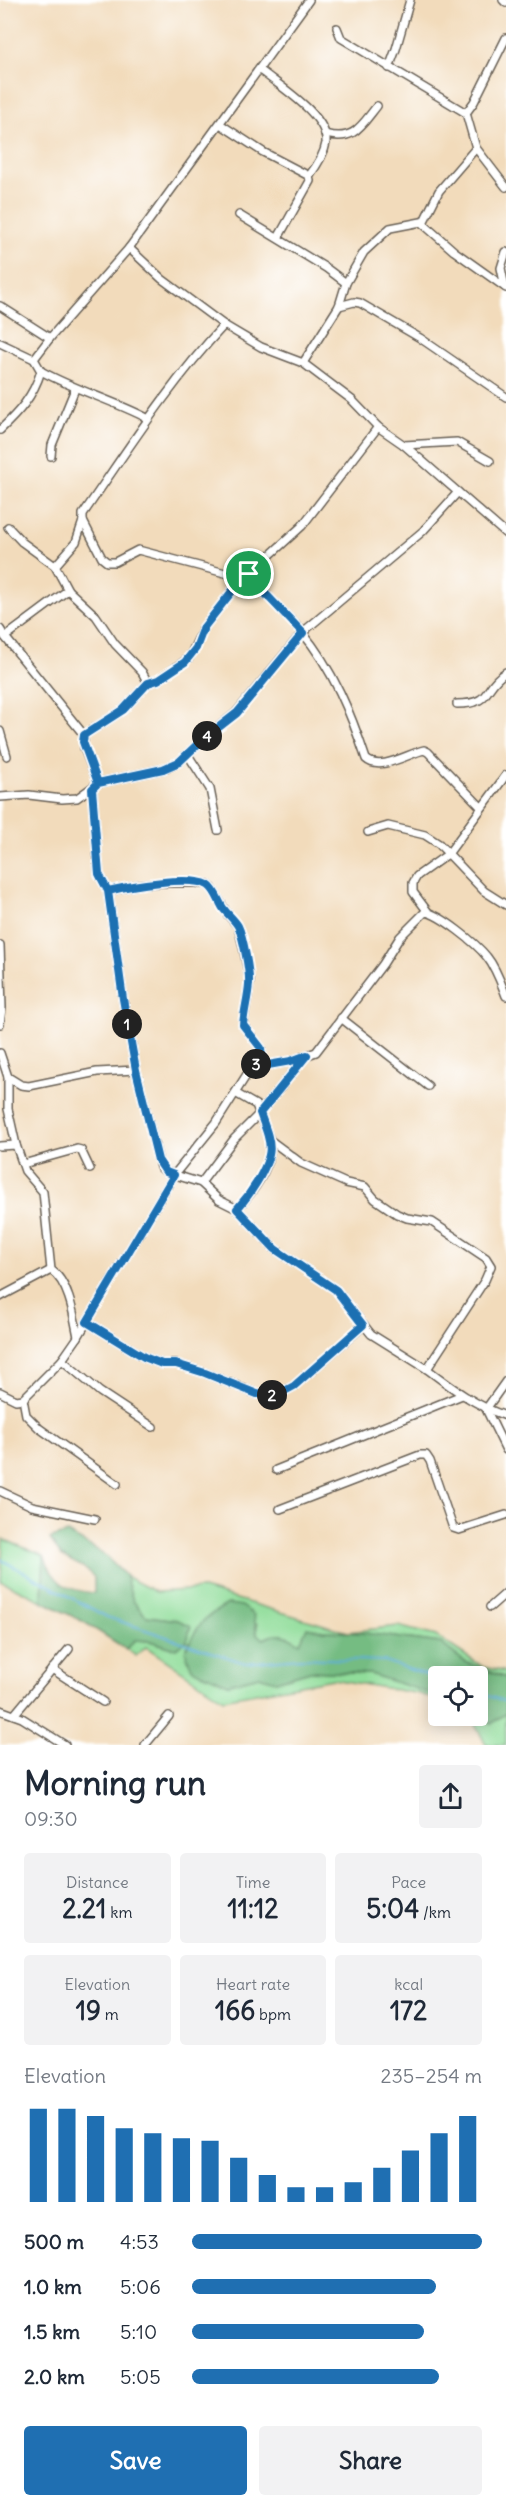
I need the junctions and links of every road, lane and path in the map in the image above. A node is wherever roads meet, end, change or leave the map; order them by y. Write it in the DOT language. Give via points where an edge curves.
graph roads {
  1 [pos="309,0"];
  2 [pos="410,0"];
  3 [pos="337,28"];
  4 [pos="506,38"];
  5 [pos="388,68"];
  6 [pos="260,70"];
  7 [pos="377,106"];
  8 [pos="466,113"];
  9 [pos="219,124"];
  10 [pos="325,134"];
  11 [pos="476,148"];
  12 [pos="309,176"];
  13 [pos="506,188"];
  14 [pos="239,215"];
  15 [pos="423,223"];
  16 [pos="278,238"];
  17 [pos="129,248"];
  18 [pos="506,252"];
  19 [pos="346,283"];
  20 [pos="505,287"];
  21 [pos="0,306"];
  22 [pos="339,306"];
  23 [pos="224,325"];
  24 [pos="50,338"];
  25 [pos="0,343"];
  26 [pos="34,359"];
  27 [pos="303,363"];
  28 [pos="41,371"];
  29 [pos="75,389"];
  30 [pos="506,397"];
  31 [pos="147,418"];
  32 [pos="378,427"];
  33 [pos="0,430"];
  34 [pos="404,446"];
  35 [pos="51,456"];
  36 [pos="490,461"];
  37 [pos="458,492"];
  38 [pos="83,521"];
  39 [pos="8,527"];
  40 [pos="506,534"];
  41 [pos="55,566"];
  42 [pos="247,576"];
  43 [pos="68,590"];
  44 [pos="0,629"];
  45 [pos="303,633"];
  46 [pos="5,637"];
  47 [pos="506,672"];
  48 [pos="148,683"];
  49 [pos="457,704"];
  50 [pos="0,731"];
  51 [pos="84,735"];
  52 [pos="188,755"];
  53 [pos="7,756"];
  54 [pos="506,775"];
  55 [pos="95,786"];
  56 [pos="0,797"];
  57 [pos="481,807"];
  58 [pos="218,830"];
  59 [pos="368,832"];
  60 [pos="448,854"];
  61 [pos="108,891"];
  62 [pos="506,905"];
  63 [pos="428,912"];
  64 [pos="0,945"];
  65 [pos="497,974"];
  66 [pos="506,978"];
  67 [pos="506,996"];
  68 [pos="341,1018"];
  69 [pos="0,1024"];
  70 [pos="0,1053"];
  71 [pos="307,1055"];
  72 [pos="251,1068"];
  73 [pos="136,1070"];
  74 [pos="8,1077"];
  75 [pos="428,1086"];
  76 [pos="237,1094"];
  77 [pos="260,1113"];
  78 [pos="270,1140"];
  79 [pos="16,1145"];
  80 [pos="0,1146"];
  81 [pos="23,1164"];
  82 [pos="90,1169"];
  83 [pos="174,1175"];
  84 [pos="201,1183"];
  85 [pos="237,1209"];
  86 [pos="51,1270"];
  87 [pos="0,1297"];
  88 [pos="87,1322"];
  89 [pos="363,1325"];
  90 [pos="78,1337"];
  91 [pos="62,1360"];
  92 [pos="427,1369"];
  93 [pos="506,1381"];
  94 [pos="0,1392"];
  95 [pos="462,1395"];
  96 [pos="23,1399"];
  97 [pos="486,1409"];
  98 [pos="506,1416"];
  99 [pos="153,1427"];
  100 [pos="506,1450"];
  101 [pos="276,1470"];
  102 [pos="117,1484"];
  103 [pos="0,1491"];
  104 [pos="280,1509"];
  105 [pos="506,1515"];
  106 [pos="95,1519"];
  107 [pos="506,1593"];
  108 [pos="490,1607"];
  109 [pos="69,1649"];
  110 [pos="52,1670"];
  111 [pos="103,1702"];
  112 [pos="0,1710"];
  113 [pos="14,1715"];
  114 [pos="168,1716"];
  115 [pos="64,1745"];
  116 [pos="145,1745"];
  1 -- 6 [label="street"];
  2 -- 5 [label="street"];
  3 -- 5 [label="street" via="341,38"];
  4 -- 8 [label="street"];
  5 -- 8 [label="street"];
  6 -- 9 [label="street"];
  6 -- 10 [label="street" via="313,112"];
  7 -- 10 [label="street" via="351,135"];
  8 -- 11 [label="street"];
  9 -- 12 [label="street"];
  9 -- 17 [label="street"];
  10 -- 12 [label="street" via="326,144"];
  11 -- 13 [label="street"];
  11 -- 15 [label="street" via="439,191"];
  12 -- 16 [label="street" via="310,181"];
  14 -- 16 [label="street"];
  15 -- 19 [label="street" via="413,222 383,232 364,252"];
  15 -- 20 [label="street"];
  16 -- 19 [label="street"];
  17 -- 23 [label="street" via="162,279"];
  17 -- 24 [label="street"];
  18 -- 20 [label="street" via="501,268"];
  19 -- 22 [label="street"];
  21 -- 24 [label="street"];
  22 -- 27 [label="street"];
  22 -- 30 [label="street" via="360,303 420,338"];
  23 -- 27 [label="street" via="261,347"];
  23 -- 31 [label="street"];
  24 -- 26 [label="street"];
  25 -- 26 [label="street"];
  26 -- 28 [label="street"];
  27 -- 32 [label="street" via="352,400"];
  28 -- 29 [label="street"];
  28 -- 33 [label="street" via="26,405"];
  29 -- 31 [label="street" via="97,394"];
  29 -- 35 [label="street"];
  31 -- 38 [label="street"];
  32 -- 34 [label="street"];
  32 -- 42 [label="street" via="302,526"];
  34 -- 36 [label="street" via="456,442"];
  34 -- 37 [label="street"];
  37 -- 40 [label="street"];
  37 -- 45 [label="street" via="423,531"];
  38 -- 41 [label="street" via="76,542"];
  38 -- 42 [label="street" via="107,562 138,550"];
  39 -- 41 [label="street"];
  41 -- 43 [label="street"];
  42 -- 45 [label="street"];
  42 -- 48 [label="street" via="204,627 189,658"];
  43 -- 46 [label="street"];
  43 -- 48 [label="street" via="96,616"];
  44 -- 46 [label="street"];
  45 -- 52 [label="street" via="237,713"];
  45 -- 57 [label="street" via="332,676 371,764 380,765 424,750"];
  46 -- 51 [label="street"];
  47 -- 49 [label="street" via="482,700"];
  48 -- 51 [label="street" via="123,710"];
  50 -- 53 [label="street"];
  51 -- 55 [label="street"];
  52 -- 55 [label="street" via="163,769"];
  52 -- 58 [label="street" via="210,789"];
  54 -- 57 [label="street"];
  55 -- 56 [label="street" via="69,798"];
  55 -- 61 [label="street" via="99,874"];
  57 -- 60 [label="street"];
  59 -- 60 [label="street" via="388,826 425,835"];
  60 -- 62 [label="street" via="484,891"];
  60 -- 63 [label="street" via="413,883 413,892"];
  61 -- 72 [label="street" via="161,883 207,884 212,888 238,926 243,946 250,981 243,1025 261,1048 262,1057"];
  61 -- 73 [label="street"];
  63 -- 65 [label="street" via="482,951"];
  63 -- 68 [label="street" via="400,937"];
  64 -- 69 [label="street"];
  65 -- 66 [label="street"];
  65 -- 67 [label="street"];
  68 -- 71 [label="street" via="316,1052"];
  68 -- 75 [label="street"];
  70 -- 74 [label="street"];
  71 -- 72 [label="street"];
  71 -- 77 [label="street"];
  72 -- 76 [label="street"];
  73 -- 74 [label="street" via="97,1072 29,1086"];
  73 -- 83 [label="street" via="158,1160 166,1172"];
  74 -- 79 [label="street" via="8,1109"];
  76 -- 77 [label="street" via="256,1105"];
  76 -- 83 [label="street"];
  77 -- 78 [label="street"];
  77 -- 84 [label="street" via="234,1139"];
  78 -- 85 [label="street" via="269,1161"];
  78 -- 92 [label="street" via="301,1163 365,1187 397,1214 432,1222 486,1258 491,1266 485,1280"];
  79 -- 80 [label="street"];
  79 -- 81 [label="street"];
  81 -- 82 [label="street" via="77,1149"];
  81 -- 86 [label="street" via="43,1192"];
  83 -- 84 [label="street"];
  83 -- 88 [label="street"];
  84 -- 85 [label="street" via="219,1200"];
  85 -- 89 [label="street" via="275,1249 336,1290"];
  86 -- 87 [label="street"];
  86 -- 90 [label="street" via="66,1294"];
  88 -- 89 [label="street" via="162,1364 205,1373 257,1394 277,1395 294,1386"];
  88 -- 90 [label="street"];
  89 -- 92 [label="street"];
  90 -- 91 [label="street"];
  91 -- 96 [label="street"];
  91 -- 99 [label="street" via="100,1392"];
  92 -- 95 [label="street"];
  93 -- 97 [label="street"];
  94 -- 96 [label="street"];
  95 -- 97 [label="street"];
  95 -- 101 [label="street"];
  96 -- 102 [label="street" via="26,1415 39,1428"];
  97 -- 98 [label="street"];
  97 -- 100 [label="street"];
  103 -- 106 [label="street" via="32,1506"];
  104 -- 105 [label="street" via="426,1455 453,1528 459,1530"];
  107 -- 108 [label="street"];
  109 -- 110 [label="street"];
  110 -- 111 [label="street"];
  110 -- 113 [label="street"];
  112 -- 113 [label="street"];
  113 -- 115 [label="street"];
  114 -- 116 [label="street"];
}
